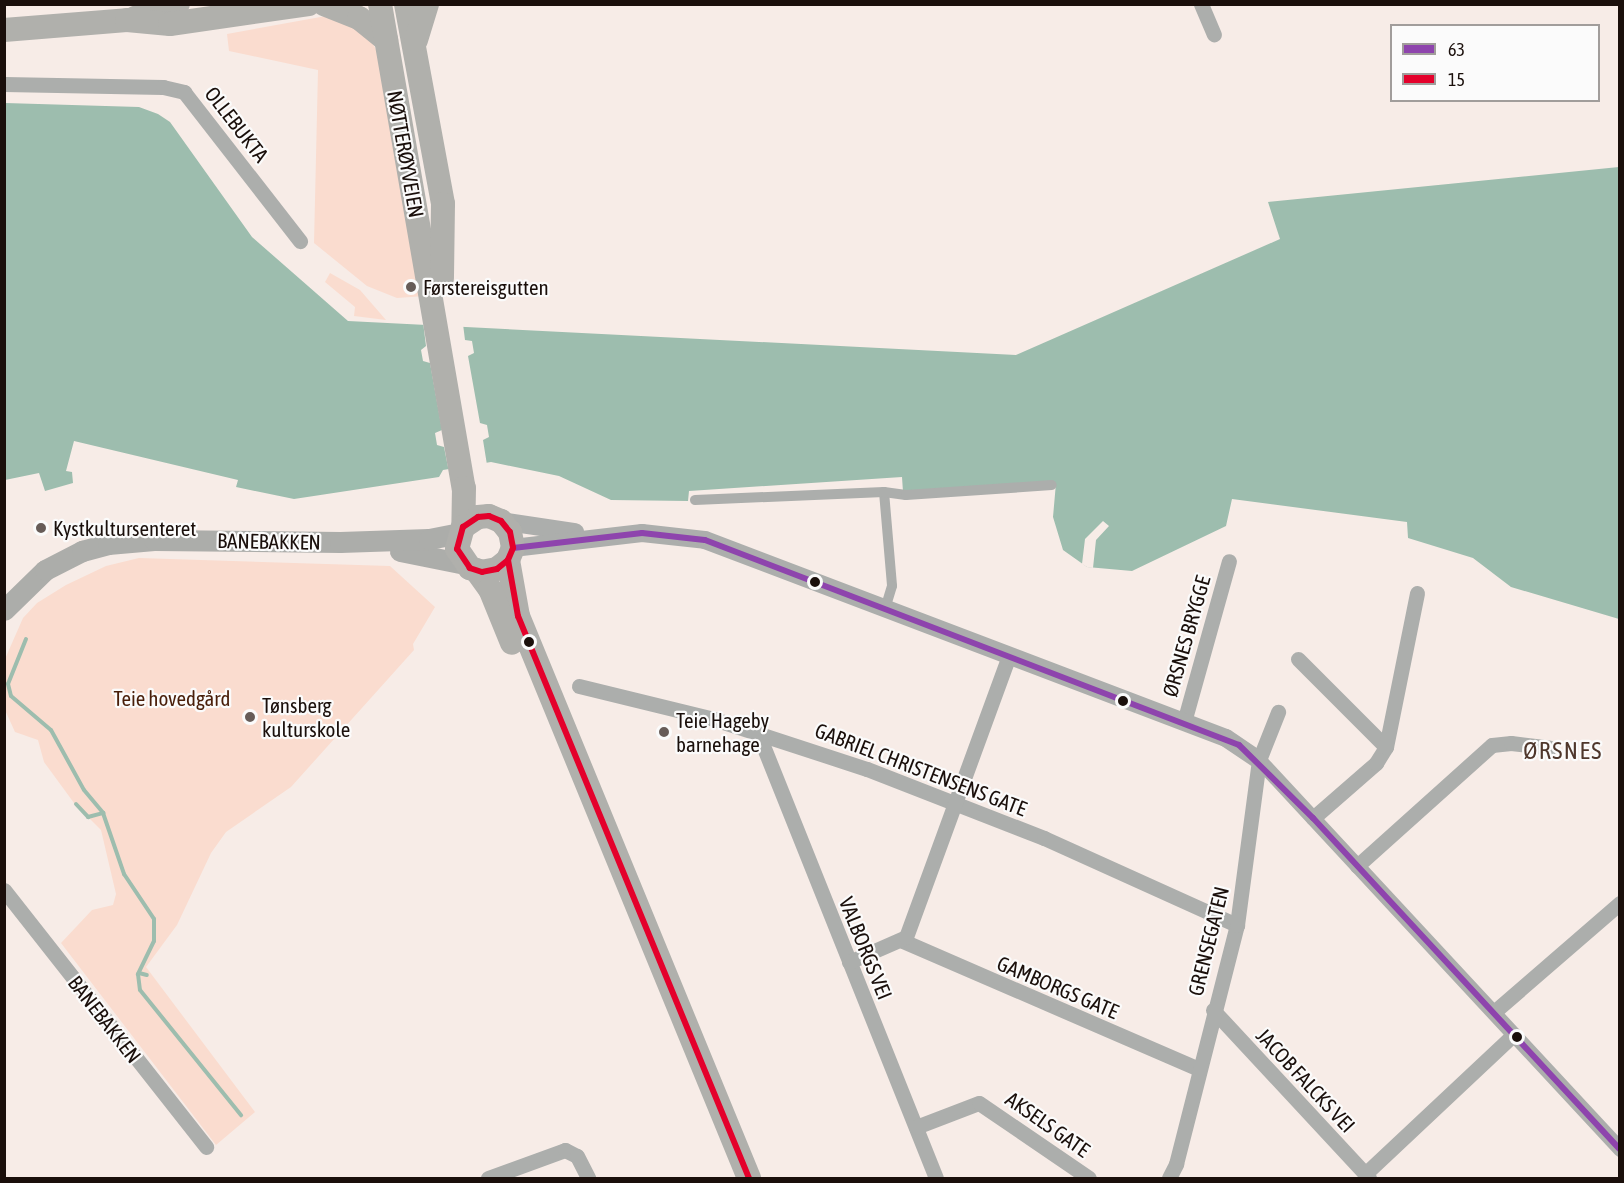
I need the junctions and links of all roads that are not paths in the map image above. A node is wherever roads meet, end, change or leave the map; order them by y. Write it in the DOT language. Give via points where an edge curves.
graph roads {
  1 [pos="178,4"];
  2 [pos="309,4"];
  3 [pos="324,4"];
  4 [pos="380,4"];
  5 [pos="395,4"];
  6 [pos="406,4"];
  7 [pos="427,4"];
  8 [pos="1201,4"];
  9 [pos="127,21"];
  10 [pos="4,30"];
  11 [pos="1214,34"];
  12 [pos="386,40"];
  13 [pos="416,43"];
  14 [pos="4,84"];
  15 [pos="300,241"];
  16 [pos="440,294"];
  17 [pos="1052,485"];
  18 [pos="471,486"];
  19 [pos="884,492"];
  20 [pos="694,500"];
  21 [pos="498,519"];
  22 [pos="461,530"];
  23 [pos="601,535"];
  24 [pos="340,543"];
  25 [pos="510,554"];
  26 [pos="1229,561"];
  27 [pos="470,567"];
  28 [pos="1417,593"];
  29 [pos="885,609"];
  30 [pos="4,610"];
  31 [pos="1009,656"];
  32 [pos="1298,659"];
  33 [pos="579,686"];
  34 [pos="1278,712"];
  35 [pos="1184,722"];
  36 [pos="758,733"];
  37 [pos="1386,747"];
  38 [pos="1550,748"];
  39 [pos="1259,760"];
  40 [pos="955,802"];
  41 [pos="1313,818"];
  42 [pos="1357,866"];
  43 [pos="4,890"];
  44 [pos="1620,903"];
  45 [pos="1237,925"];
  46 [pos="903,941"];
  47 [pos="849,962"];
  48 [pos="1213,1010"];
  49 [pos="1494,1012"];
  50 [pos="1514,1034"];
  51 [pos="1199,1069"];
  52 [pos="916,1127"];
  53 [pos="206,1147"];
  54 [pos="1620,1149"];
  55 [pos="1367,1176"];
  56 [pos="1172,1177"];
  57 [pos="488,1179"];
  58 [pos="588,1179"];
  59 [pos="732,1179"];
  60 [pos="749,1179"];
  61 [pos="936,1179"];
  62 [pos="1089,1179"];
  1 -- 9 [label="main road"];
  2 -- 9 [label="main road" via="170,24"];
  3 -- 12 [label="main road" via="359,18"];
  4 -- 12 [label="main road, NØTTERØYVEIEN"];
  5 -- 16 [label="main road, NØTTERØYVEIEN"];
  6 -- 13 [label="main road, NØTTERØYVEIEN"];
  7 -- 13 [label="main road"];
  8 -- 11 [label="street"];
  9 -- 10 [label="main road"];
  12 -- 16 [label="main road, NØTTERØYVEIEN"];
  13 -- 16 [label="main road, NØTTERØYVEIEN" via="444,212"];
  14 -- 15 [label="street, OLLEBUKTA" via="163,87 184,92"];
  16 -- 18 [label="main road"];
  17 -- 19 [label="street" via="906,495"];
  18 -- 21 [label="main road"];
  18 -- 22 [label="main road"];
  19 -- 20 [label="street"];
  19 -- 29 [label="street" via="892,586"];
  21 -- 22 [label="main road" via="478,517"];
  21 -- 23 [label="street"];
  21 -- 25 [label="main road" via="510,532"];
  22 -- 24 [label="main road, BANEBAKKEN" via="429,539"];
  22 -- 27 [label="main road" via="457,549"];
  23 -- 25 [label="street"];
  23 -- 29 [label="street" via="657,532 705,540"];
  24 -- 27 [label="main road, BANEBAKKEN" via="427,553"];
  24 -- 30 [label="main road, BANEBAKKEN" via="154,540 104,544 45,570"];
  25 -- 27 [label="main road" via="497,569"];
  25 -- 60 [label="main road" via="518,616"];
  26 -- 35 [label="street, ØRSNES BRYGGE"];
  27 -- 59 [label="main road" via="490,589"];
  28 -- 37 [label="street"];
  29 -- 31 [label="street"];
  31 -- 35 [label="street"];
  31 -- 40 [label="street"];
  32 -- 37 [label="street"];
  33 -- 36 [label="street, GABRIEL CHRISTENSENS GATE"];
  34 -- 39 [label="street, GRENSEGATEN"];
  35 -- 39 [label="street" via="1239,745"];
  36 -- 40 [label="street, GABRIEL CHRISTENSENS GATE"];
  36 -- 47 [label="street, VALBORGS VEI"];
  37 -- 41 [label="street" via="1376,763"];
  38 -- 42 [label="street" via="1492,745"];
  39 -- 41 [label="street"];
  39 -- 45 [label="street, GRENSEGATEN"];
  40 -- 45 [label="street, GABRIEL CHRISTENSENS GATE"];
  40 -- 46 [label="street"];
  41 -- 42 [label="street"];
  42 -- 49 [label="street"];
  43 -- 53 [label="street, BANEBAKKEN"];
  44 -- 49 [label="street"];
  45 -- 48 [label="street, GRENSEGATEN"];
  46 -- 47 [label="street"];
  46 -- 51 [label="street, GAMBORGS GATE"];
  47 -- 52 [label="street, VALBORGS VEI"];
  48 -- 51 [label="street, GRENSEGATEN"];
  48 -- 55 [label="street, JACOB FALCKS VEI"];
  49 -- 50 [label="street"];
  50 -- 54 [label="street"];
  50 -- 55 [label="street"];
  51 -- 56 [label="street, GRENSEGATEN"];
  52 -- 61 [label="street, VALBORGS VEI"];
  52 -- 62 [label="street, AKSELS GATE" via="979,1102"];
  57 -- 58 [label="street" via="565,1150 578,1156"];
}
